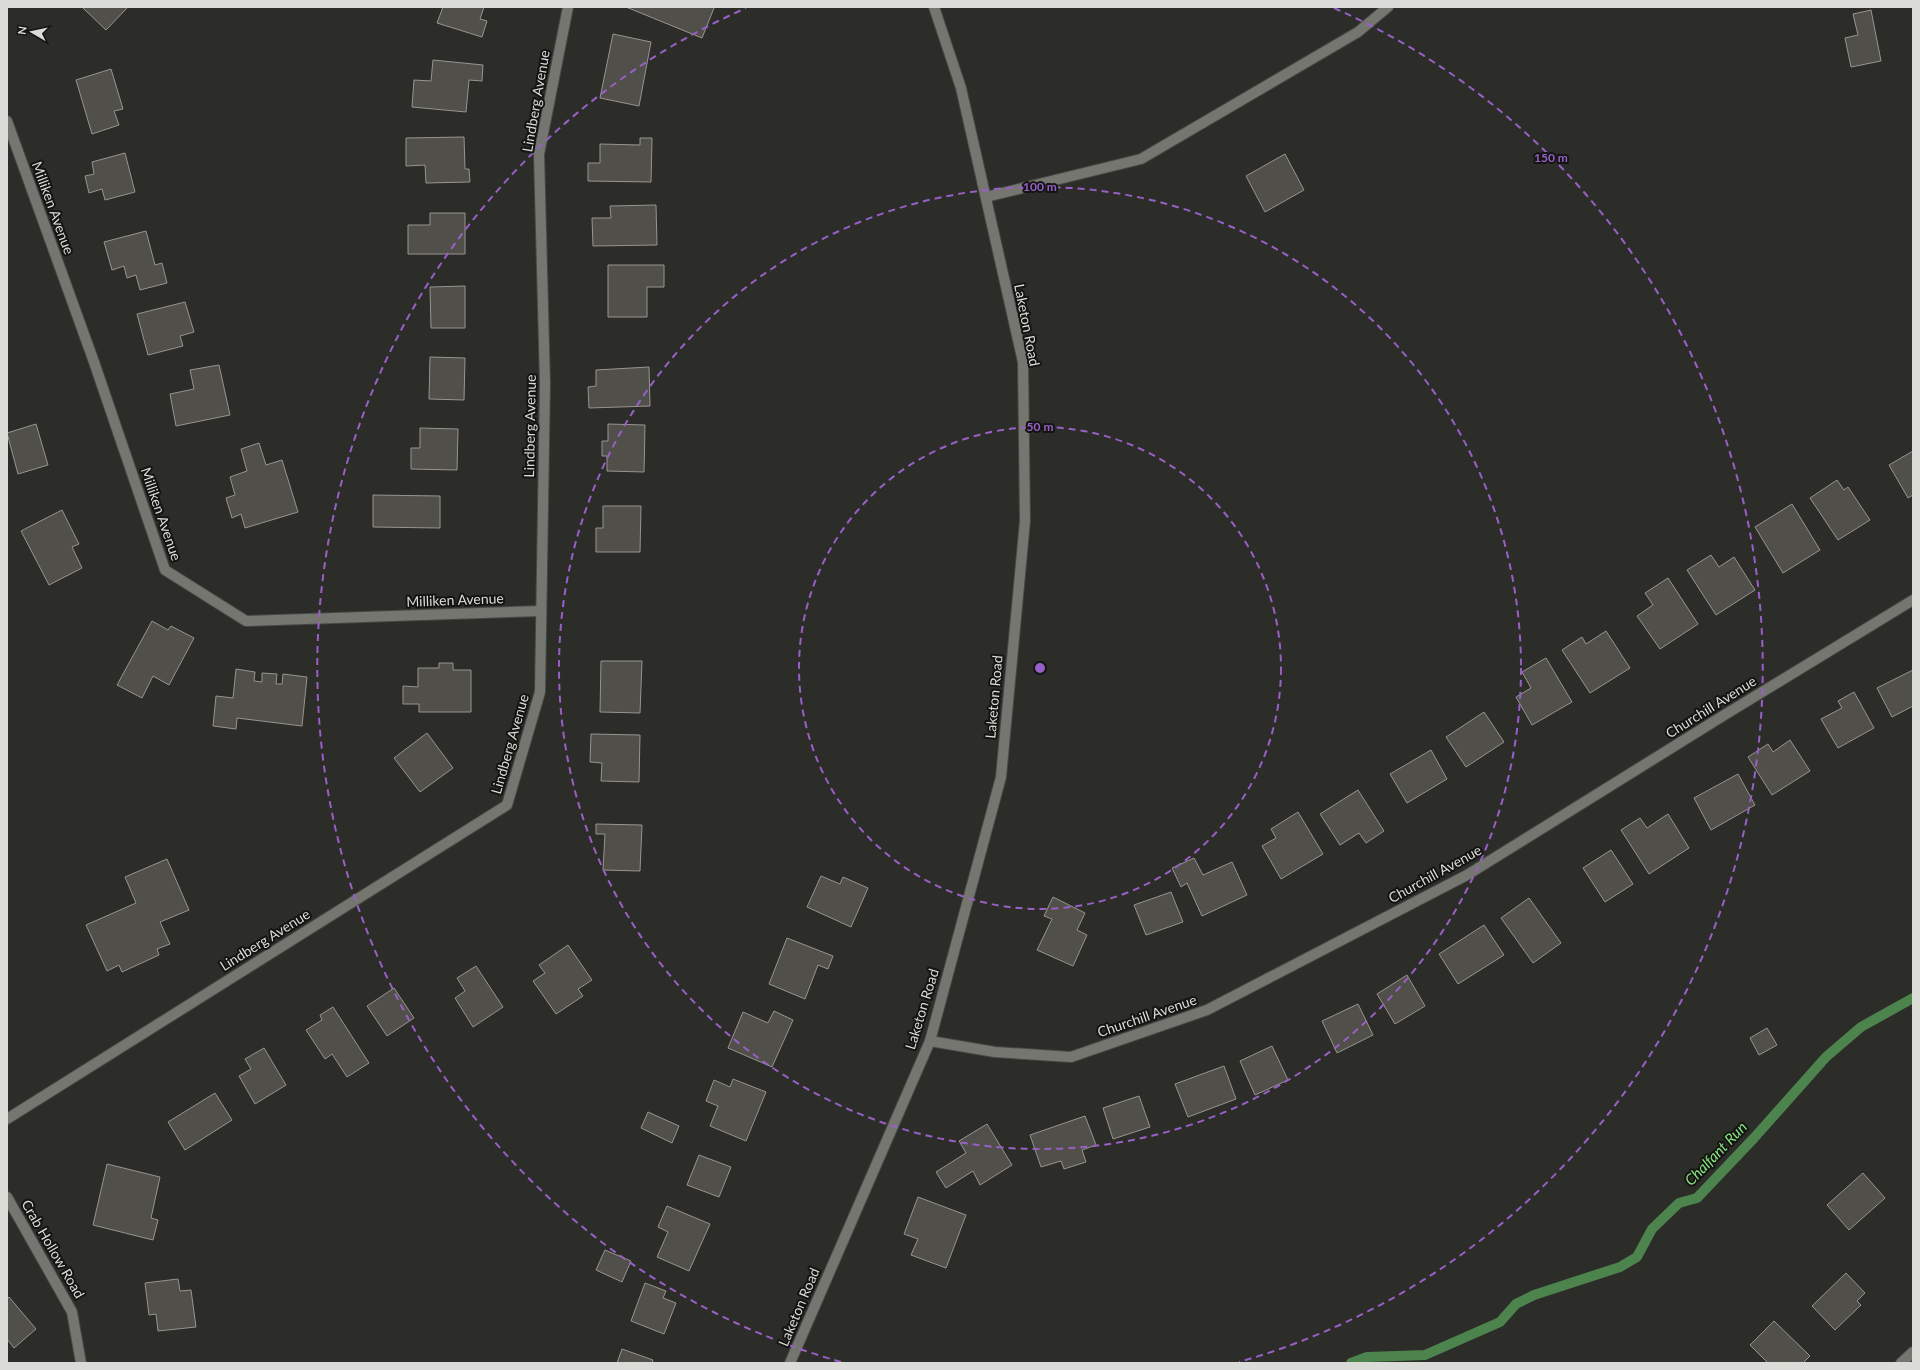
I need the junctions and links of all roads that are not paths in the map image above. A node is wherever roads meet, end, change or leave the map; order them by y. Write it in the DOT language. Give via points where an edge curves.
graph roads {
  1 [pos="568,7"];
  2 [pos="934,7"];
  3 [pos="1388,7"];
  4 [pos="7,121"];
  5 [pos="986,197"];
  6 [pos="1913,600"];
  7 [pos="541,612"];
  8 [pos="930,1041"];
  9 [pos="7,1119"];
  10 [pos="7,1197"];
  11 [pos="1913,1352"];
  12 [pos="81,1363"];
  13 [pos="790,1363"];
  14 [pos="1901,1363"];
  1 -- 7 [label="street, Lindberg Avenue" via="539,154 545,383"];
  2 -- 5 [label="street, Laketon Road" via="961,88"];
  3 -- 5 [label="street" via="1358,32 1140,159"];
  4 -- 7 [label="street, Milliken Avenue" via="165,570 246,621"];
  5 -- 8 [label="street, Laketon Road" via="1023,362 1025,521 1001,777"];
  6 -- 8 [label="street, Churchill Avenue" via="1467,875 1206,1010 1071,1058 995,1052"];
  7 -- 9 [label="street, Lindberg Avenue" via="540,692 507,805"];
  8 -- 13 [label="street, Laketon Road"];
  10 -- 12 [label="street, Crab Hollow Road" via="72,1312"];
  11 -- 14 [label="street"];
}
